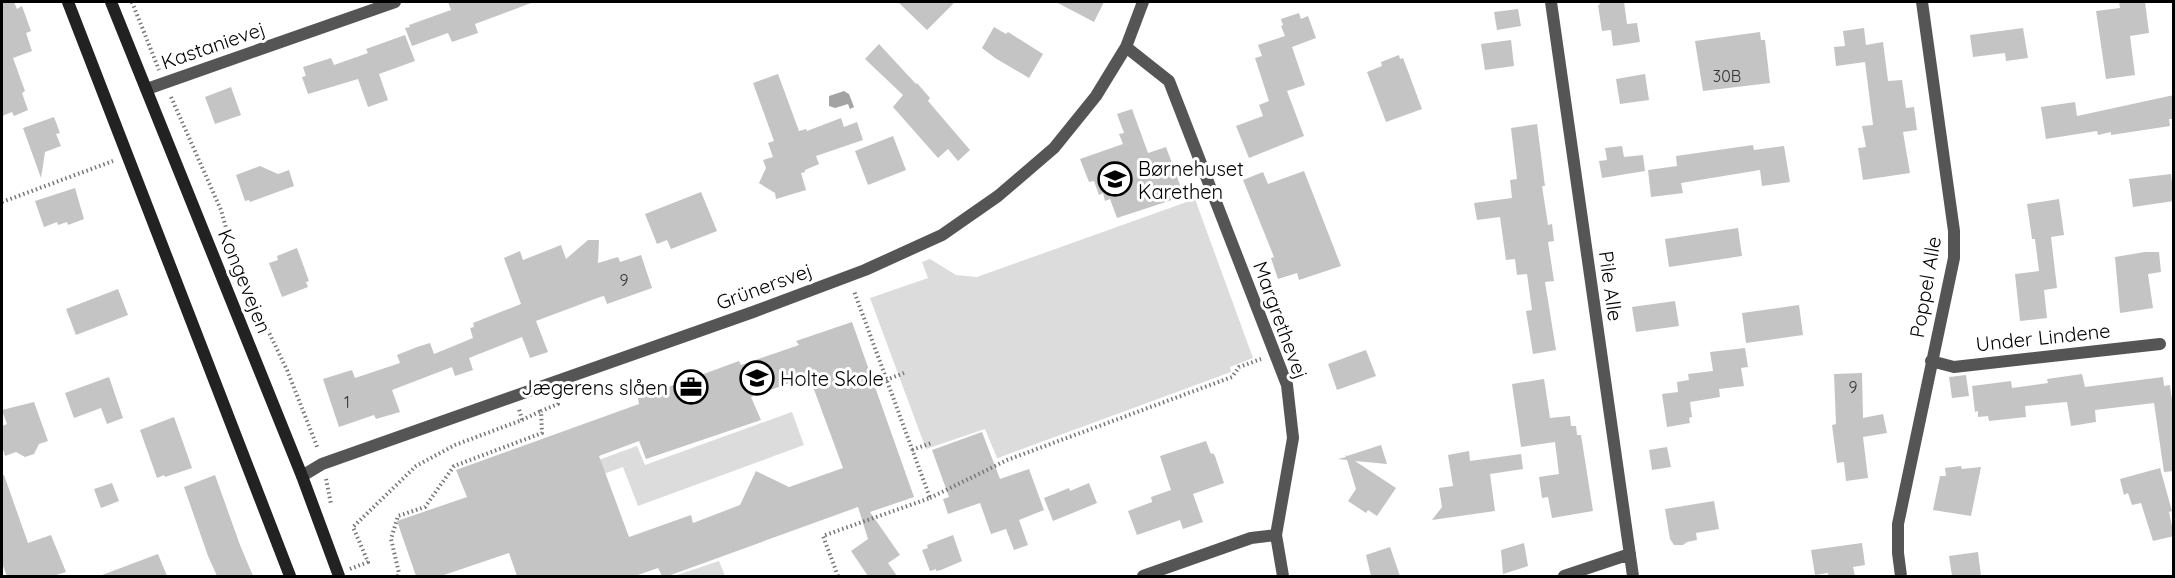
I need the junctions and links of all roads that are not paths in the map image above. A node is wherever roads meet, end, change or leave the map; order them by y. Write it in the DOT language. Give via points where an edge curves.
graph roads {
  1 [pos="68,2"];
  2 [pos="111,2"];
  3 [pos="395,2"];
  4 [pos="1143,2"];
  5 [pos="1551,2"];
  6 [pos="1922,2"];
  7 [pos="1126,47"];
  8 [pos="147,89"];
  9 [pos="2160,344"];
  10 [pos="1931,361"];
  11 [pos="302,476"];
  12 [pos="1276,535"];
  13 [pos="1630,554"];
  14 [pos="290,576"];
  15 [pos="339,576"];
  16 [pos="1143,576"];
  17 [pos="1283,576"];
  18 [pos="1564,576"];
  19 [pos="1633,576"];
  20 [pos="1901,576"];
  1 -- 14 [label="main road"];
  2 -- 8 [label="main road, Kongevejen"];
  3 -- 8 [label="street, Kastanievej"];
  4 -- 7 [label="street, Grünersvej"];
  5 -- 13 [label="street, Pile Alle"];
  6 -- 10 [label="street, Poppel Alle" via="1954,231 1954,258"];
  7 -- 11 [label="street, Grünersvej" via="1096,96 1054,148 998,196 942,235 848,275 322,464"];
  7 -- 12 [label="street, Margrethevej" via="1169,81 1287,385 1293,438"];
  8 -- 11 [label="main road, Kongevejen"];
  9 -- 10 [label="street, Under Lindene" via="1954,367"];
  10 -- 20 [label="street, Poppel Alle" via="1898,524"];
  11 -- 15 [label="main road, Kongevejen"];
  12 -- 16 [label="street" via="1251,538"];
  12 -- 17 [label="street, Margrethevej"];
  13 -- 18 [label="street"];
  13 -- 19 [label="street, Pile Alle"];
}
